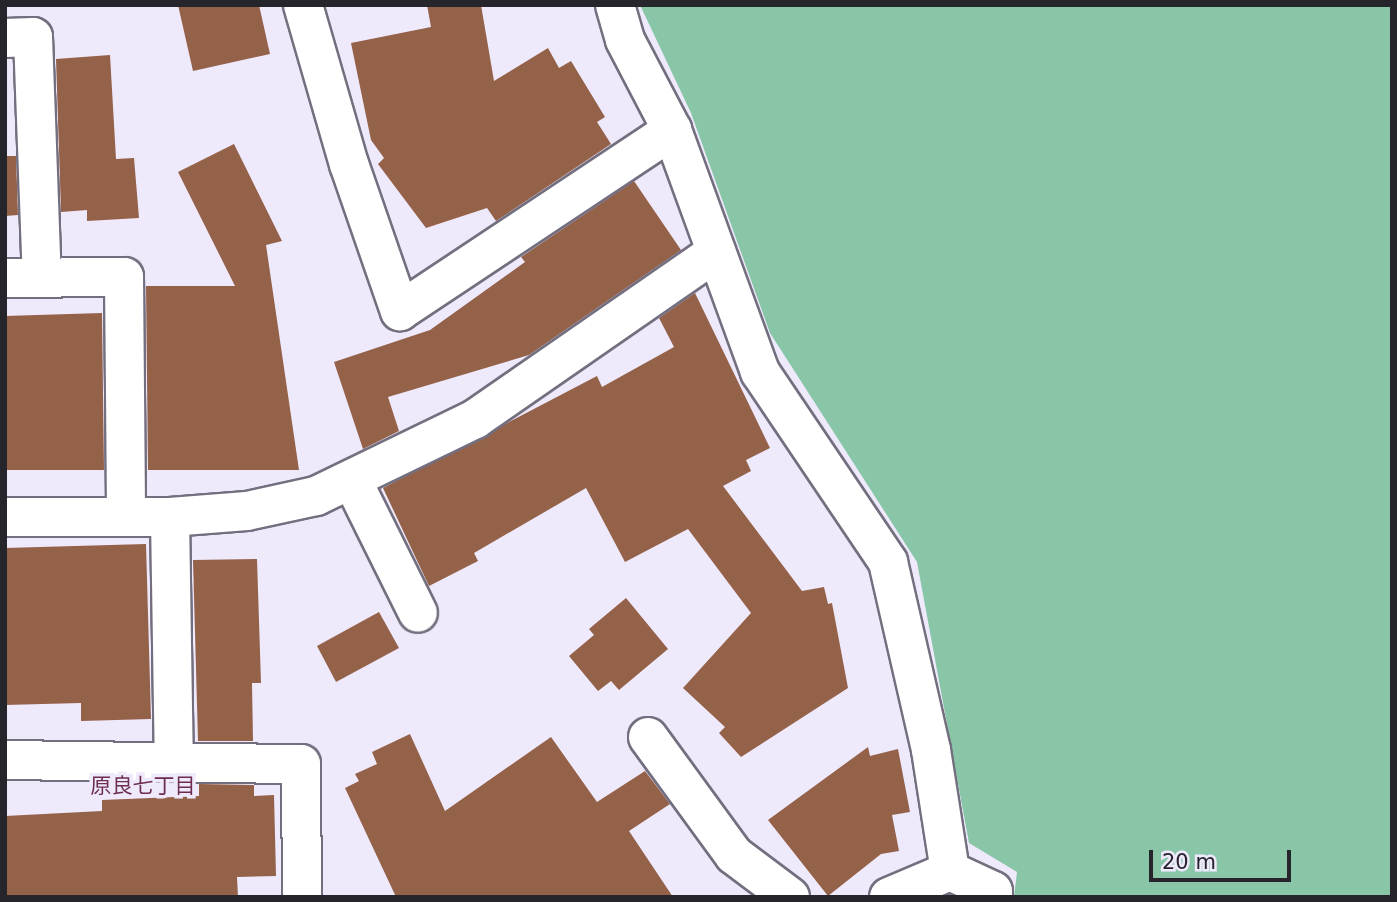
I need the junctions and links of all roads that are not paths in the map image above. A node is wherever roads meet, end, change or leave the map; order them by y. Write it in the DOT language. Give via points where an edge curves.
graph roads {
  1 [pos="303,5"];
  2 [pos="615,5"];
  3 [pos="5,37"];
  4 [pos="672,130"];
  5 [pos="716,252"];
  6 [pos="24,278"];
  7 [pos="352,480"];
  8 [pos="126,514"];
  9 [pos="170,516"];
  10 [pos="5,517"];
  11 [pos="418,613"];
  12 [pos="648,737"];
  13 [pos="5,760"];
  14 [pos="174,762"];
  15 [pos="950,871"];
  16 [pos="302,897"];
  17 [pos="790,897"];
  18 [pos="889,897"];
  19 [pos="993,897"];
  1 -- 4 [label="street" via="349,164 400,311"];
  2 -- 4 [label="street" via="625,40"];
  3 -- 6 [label="street" via="33,37"];
  4 -- 5 [label="street"];
  5 -- 7 [label="street" via="475,419"];
  5 -- 15 [label="street" via="760,372 888,562 931,750"];
  6 -- 8 [label="street" via="124,277"];
  7 -- 9 [label="street" via="316,496 247,511"];
  7 -- 11 [label="street"];
  8 -- 9 [label="street"];
  8 -- 10 [label="street"];
  9 -- 14 [label="street"];
  12 -- 17 [label="street" via="734,855"];
  13 -- 14 [label="street"];
  14 -- 16 [label="street" via="301,764"];
  15 -- 18 [label="street"];
  15 -- 19 [label="street" via="993,891"];
}
